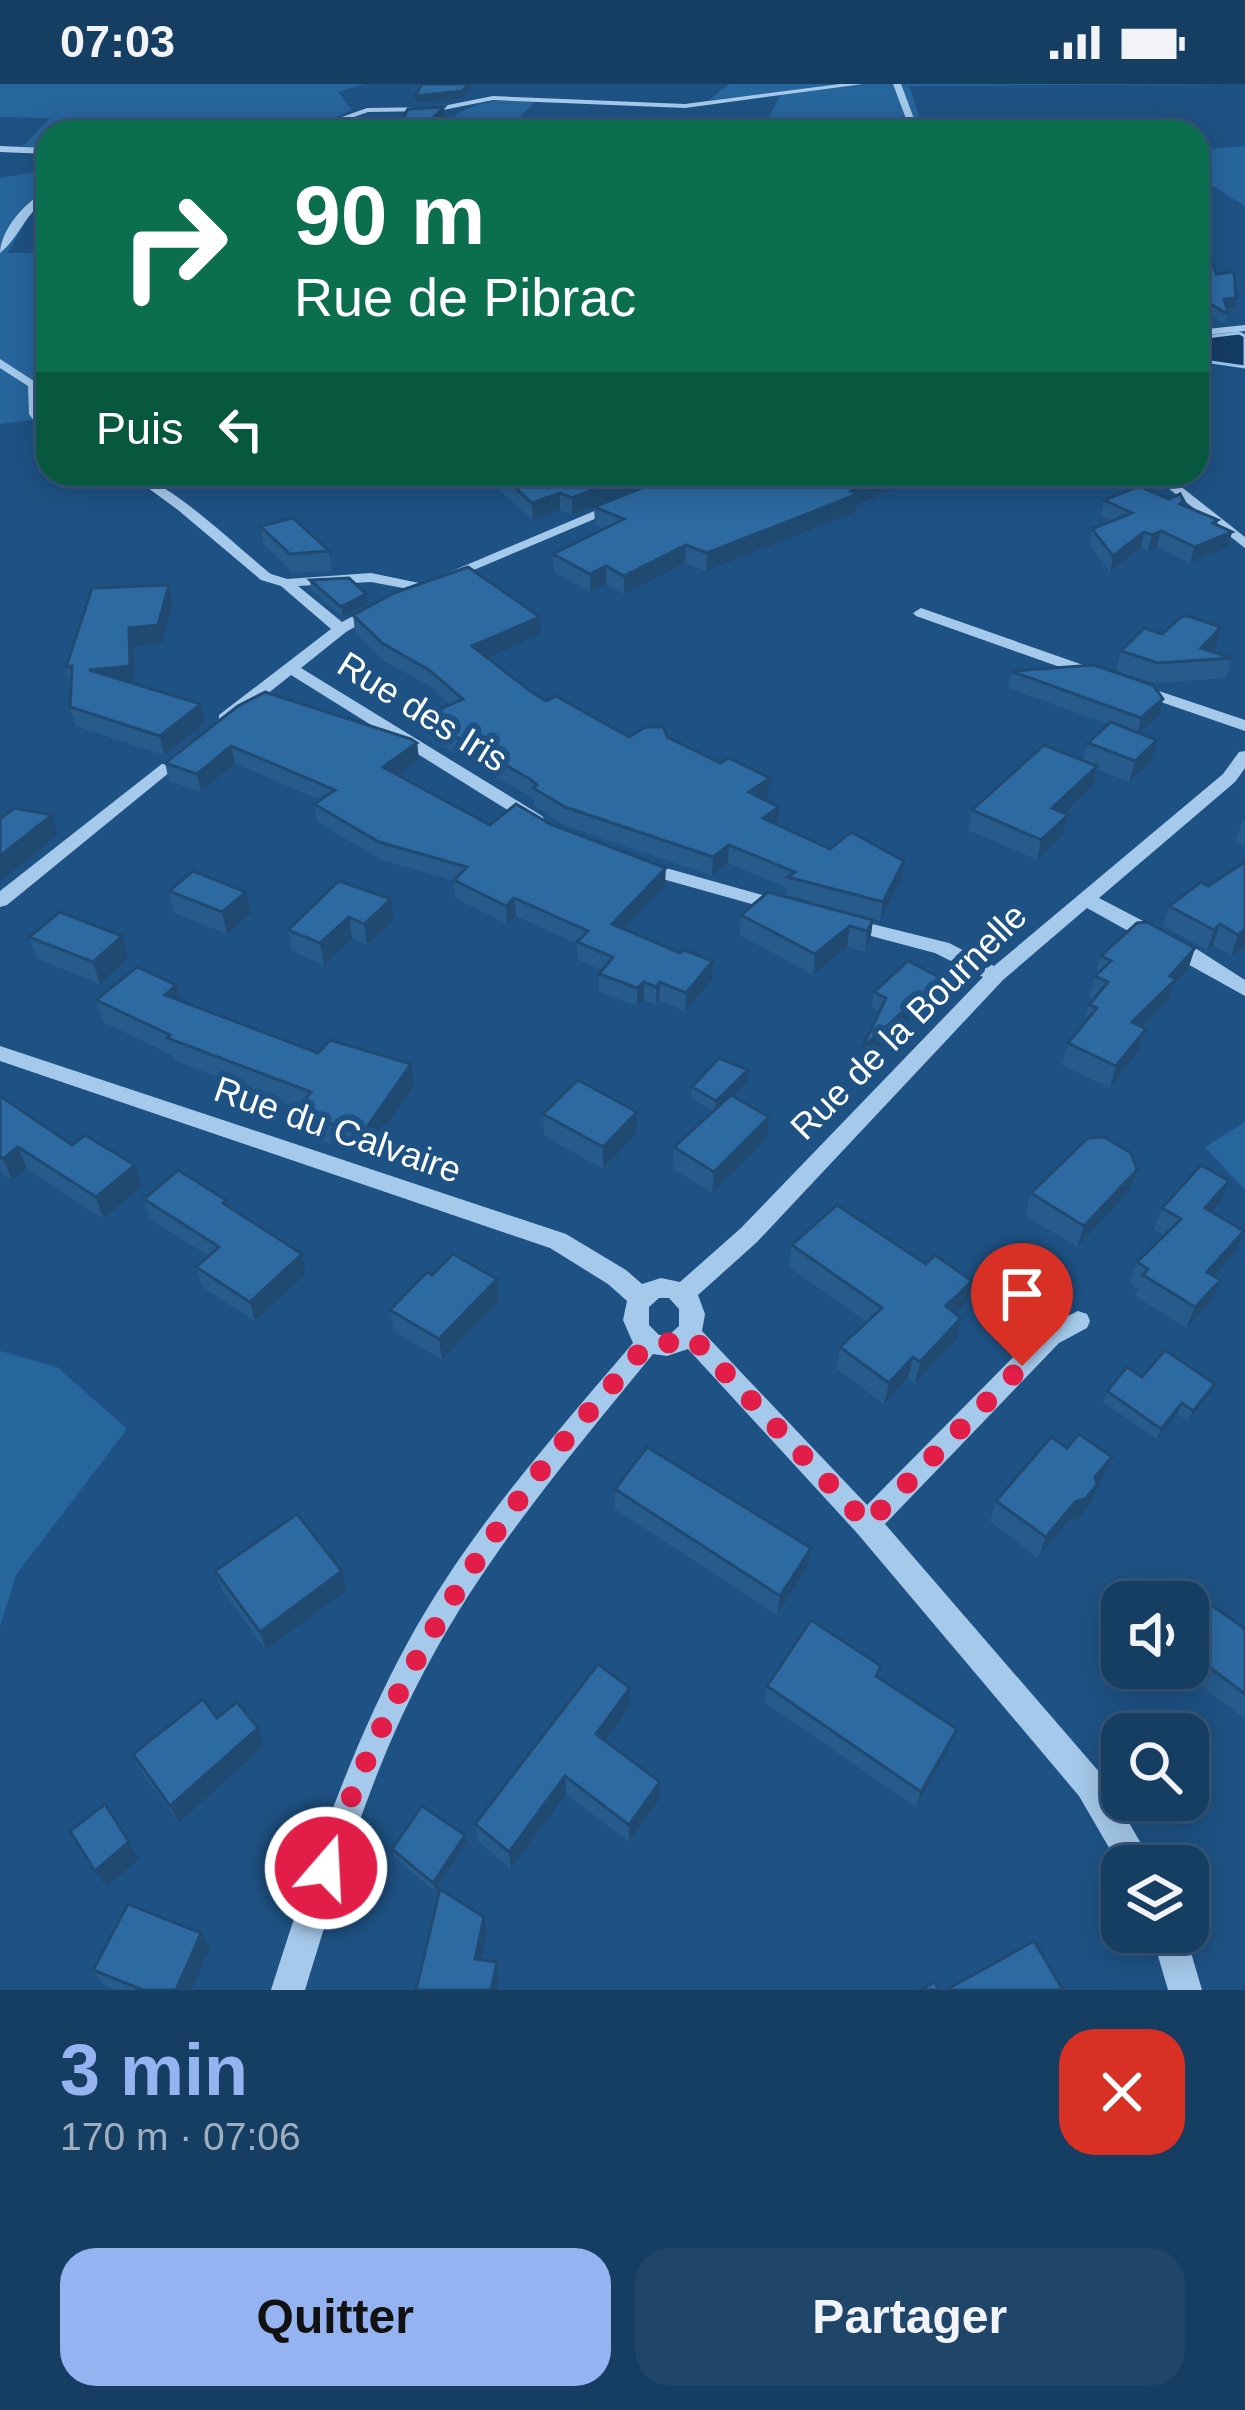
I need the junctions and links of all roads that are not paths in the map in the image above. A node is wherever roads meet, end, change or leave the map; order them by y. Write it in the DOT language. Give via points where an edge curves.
graph roads {
  1 [pos="859,84"];
  2 [pos="897,84"];
  3 [pos="339,120"];
  4 [pos="910,120"];
  5 [pos="0,149"];
  6 [pos="36,150"];
  7 [pos="36,200"];
  8 [pos="0,250"];
  9 [pos="1245,328"];
  10 [pos="1209,332"];
  11 [pos="0,363"];
  12 [pos="36,415"];
  13 [pos="151,486"];
  14 [pos="1172,486"];
  15 [pos="634,500"];
  16 [pos="1245,544"];
  17 [pos="286,583"];
  18 [pos="418,587"];
  19 [pos="921,613"];
  20 [pos="341,629"];
  21 [pos="290,667"];
  22 [pos="217,725"];
  23 [pos="1245,726"];
  24 [pos="199,740"];
  25 [pos="1245,756"];
  26 [pos="558,834"];
  27 [pos="627,862"];
  28 [pos="1085,899"];
  29 [pos="0,901"];
  30 [pos="996,975"];
  31 [pos="1245,989"];
  32 [pos="0,1053"];
  33 [pos="682,1295"];
  34 [pos="641,1298"];
  35 [pos="1078,1321"];
  36 [pos="689,1334"];
  37 [pos="649,1341"];
  38 [pos="867,1524"];
  39 [pos="1126,1845"];
  40 [pos="1174,1953"];
  41 [pos="288,1990"];
  42 [pos="1185,1990"];
  1 -- 3 [label="street" via="685,106 493,98"];
  2 -- 4 [label="street"];
  5 -- 6 [label="street"];
  7 -- 8 [label="street"];
  9 -- 10 [label="street"];
  11 -- 12 [label="street" via="34,385"];
  13 -- 17 [label="street" via="266,577"];
  14 -- 16 [label="street"];
  15 -- 18 [label="street"];
  17 -- 18 [label="street" via="357,575"];
  17 -- 20 [label="street"];
  18 -- 20 [label="street"];
  19 -- 23 [label="street"];
  20 -- 21 [label="street"];
  21 -- 22 [label="street"];
  21 -- 26 [label="street, Rue des Iris"];
  24 -- 29 [label="street"];
  25 -- 28 [label="street, Rue de la Bournelle"];
  27 -- 30 [label="street" via="942,949"];
  28 -- 30 [label="street, Rue de la Bournelle"];
  28 -- 31 [label="street"];
  30 -- 33 [label="street, Rue de la Bournelle"];
  32 -- 34 [label="street, Rue du Calvaire" via="558,1241"];
  33 -- 34 [label="street"];
  33 -- 36 [label="street" via="694,1309"];
  34 -- 37 [label="street" via="632,1321"];
  35 -- 38 [label="street" via="1050,1336"];
  36 -- 37 [label="street"];
  36 -- 38 [label="street"];
  37 -- 41 [label="street" via="537,1475 421,1649 339,1827"];
  38 -- 39 [label="street" via="1090,1785"];
  40 -- 42 [label="street"];
}
